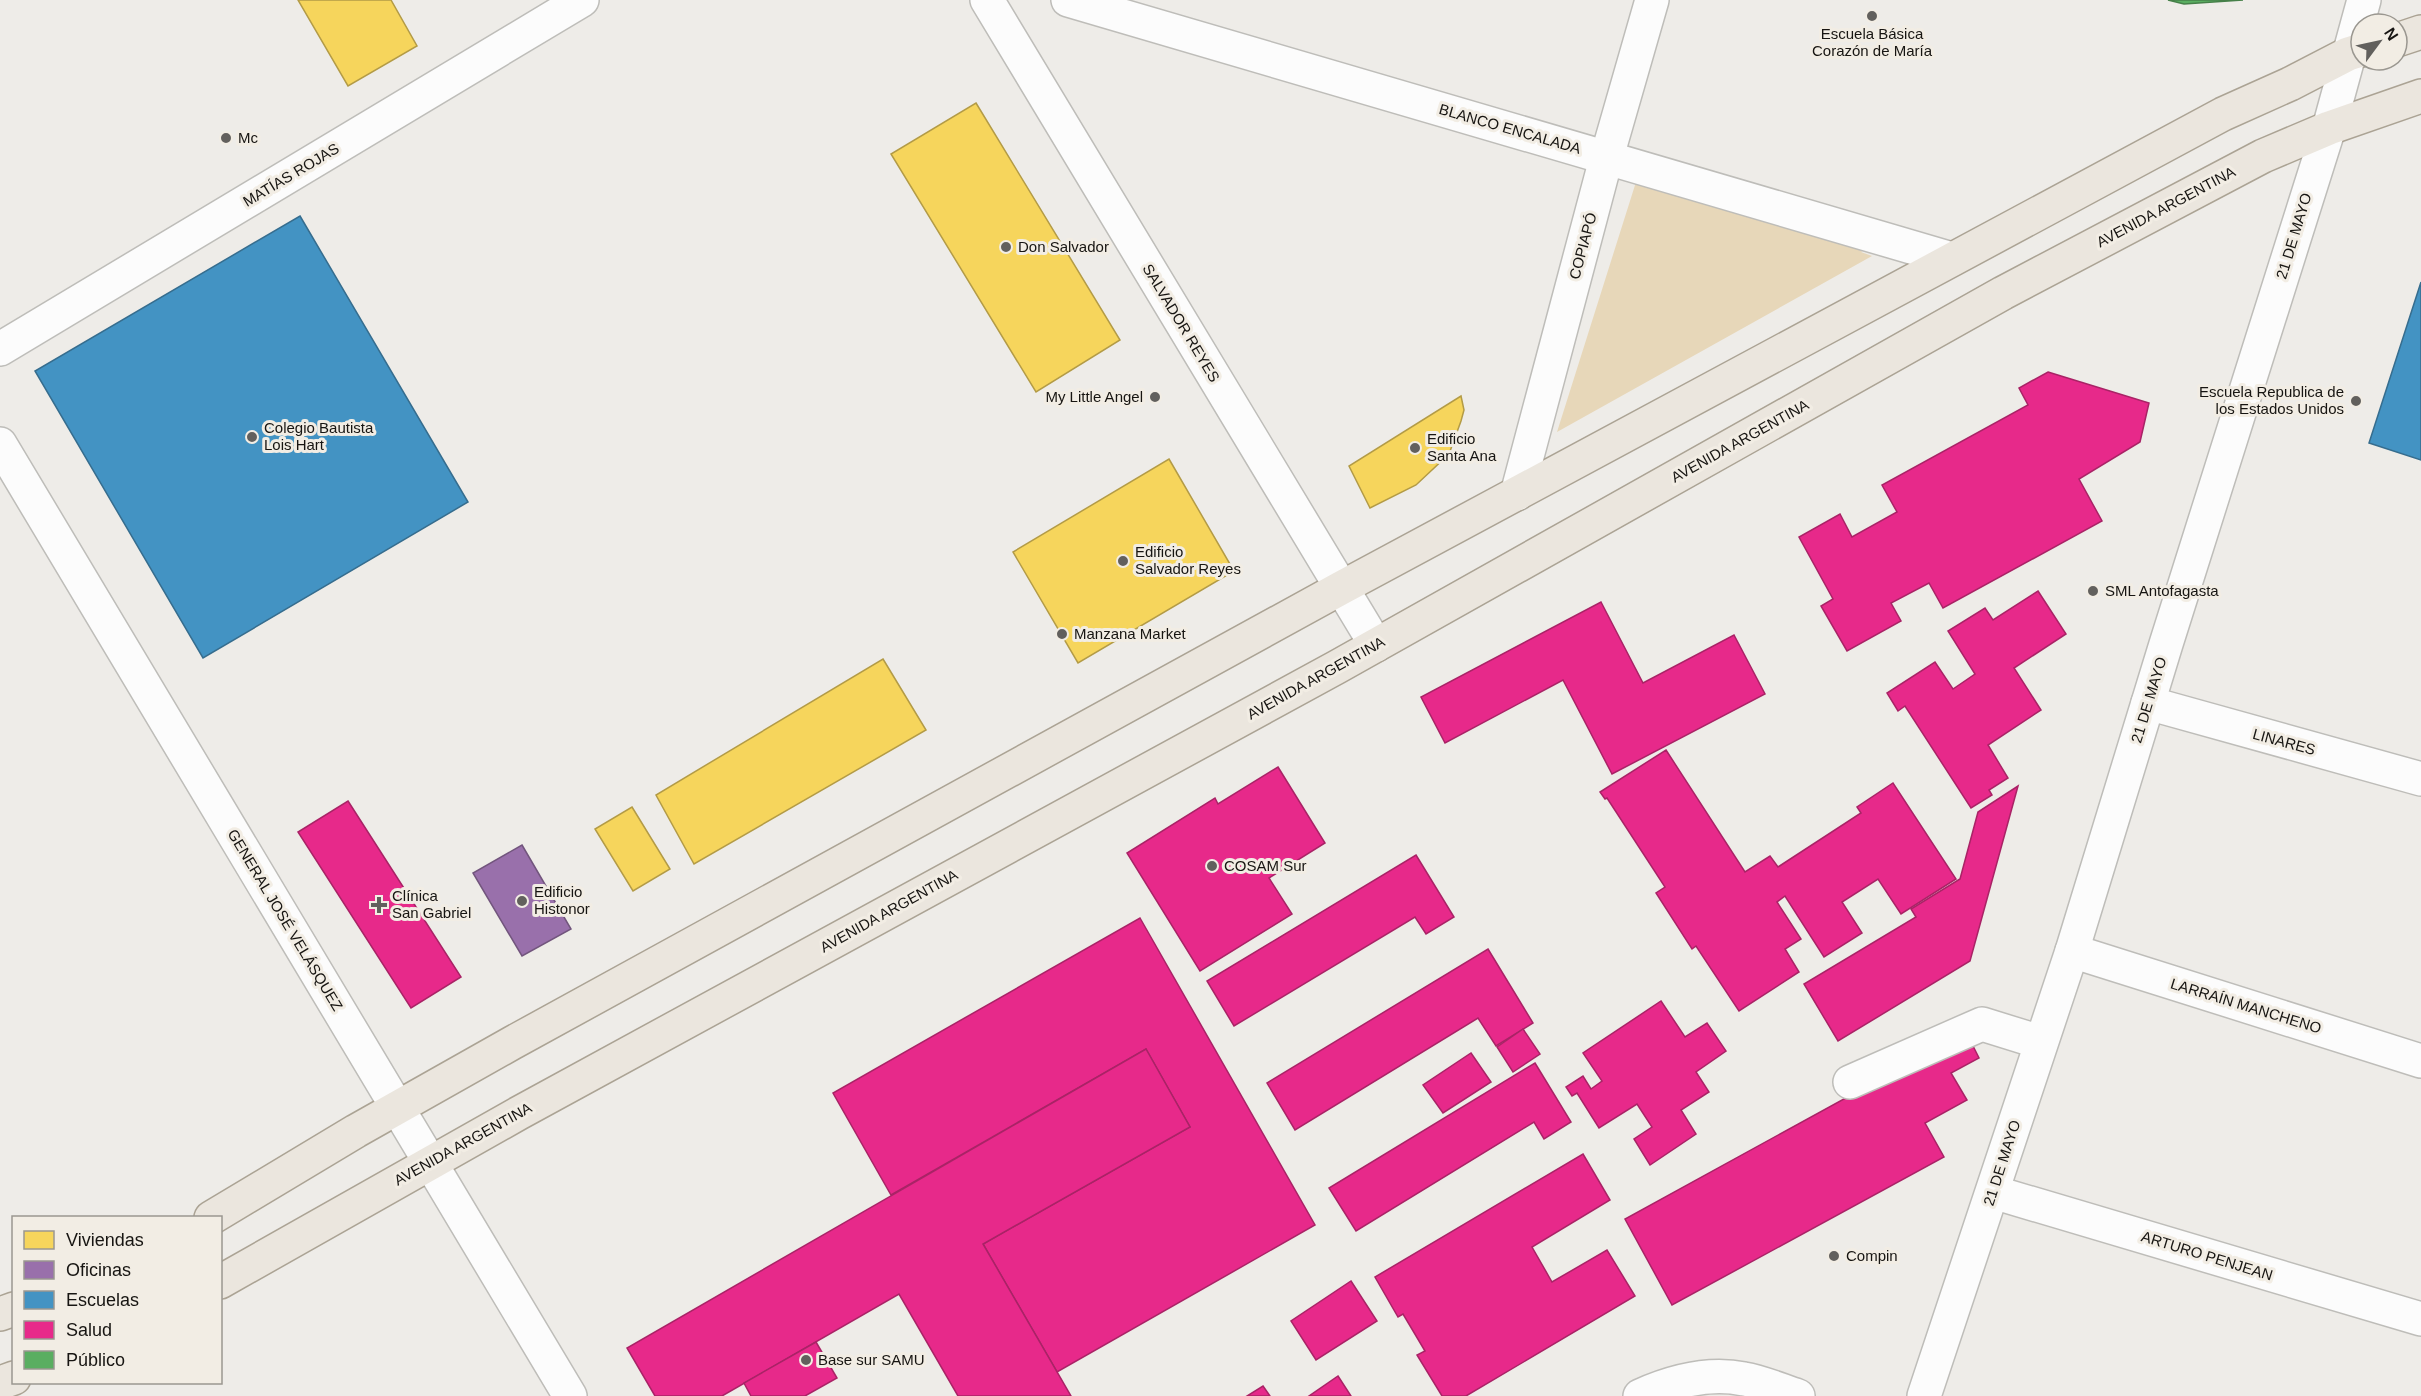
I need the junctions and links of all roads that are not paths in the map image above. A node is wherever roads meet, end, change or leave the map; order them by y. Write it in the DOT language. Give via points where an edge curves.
graph roads {
  1 [pos="582,0"];
  2 [pos="1068,0"];
  3 [pos="1652,0"];
  4 [pos="999,2"];
  5 [pos="2349,54"];
  6 [pos="2349,67"];
  7 [pos="2421,96"];
  8 [pos="2329,128"];
  9 [pos="1607,158"];
  10 [pos="1952,259"];
  11 [pos="0,349"];
  12 [pos="0,444"];
  13 [pos="1516,494"];
  14 [pos="1341,588"];
  15 [pos="1376,645"];
  16 [pos="2148,703"];
  17 [pos="2421,779"];
  18 [pos="2072,951"];
  19 [pos="2040,1042"];
  20 [pos="2421,1061"];
  21 [pos="1850,1082"];
  22 [pos="397,1107"];
  23 [pos="430,1162"];
  24 [pos="1993,1192"];
  25 [pos="214,1216"];
  26 [pos="222,1281"];
  27 [pos="2421,1319"];
  28 [pos="570,1396"];
  29 [pos="1640,1396"];
  30 [pos="1798,1396"];
  31 [pos="1924,1396"];
  1 -- 11 [label="street, MATÍAS ROJAS"];
  2 -- 9 [label="street, BLANCO ENCALADA"];
  3 -- 9 [label="street, COPIAPÓ"];
  4 -- 14 [label="street, SALVADOR REYES"];
  5 -- 10 [label="main road" via="2223,114"];
  6 -- 8 [label="street, 21 DE MAYO"];
  7 -- 8 [label="main road, AVENIDA ARGENTINA"];
  8 -- 15 [label="main road, AVENIDA ARGENTINA" via="2243,166 2004,293"];
  8 -- 16 [label="street, 21 DE MAYO"];
  9 -- 10 [label="street, BLANCO ENCALADA"];
  9 -- 13 [label="street, COPIAPÓ"];
  10 -- 13 [label="main road"];
  12 -- 22 [label="street, GENERAL JOSÉ VELÁSQUEZ"];
  13 -- 14 [label="main road"];
  14 -- 15 [label="street, SALVADOR REYES"];
  14 -- 22 [label="main road"];
  15 -- 23 [label="main road, AVENIDA ARGENTINA"];
  16 -- 17 [label="street, LINARES"];
  16 -- 18 [label="street, 21 DE MAYO"];
  18 -- 19 [label="street, 21 DE MAYO"];
  18 -- 20 [label="street, LARRAÍN MANCHENO"];
  19 -- 21 [label="street" via="1982,1024"];
  19 -- 24 [label="street, 21 DE MAYO"];
  22 -- 23 [label="street, GENERAL JOSÉ VELÁSQUEZ"];
  22 -- 25 [label="main road"];
  23 -- 26 [label="main road, AVENIDA ARGENTINA"];
  23 -- 28 [label="street, GENERAL JOSÉ VELÁSQUEZ"];
  24 -- 27 [label="street, ARTURO PENJEAN"];
  24 -- 31 [label="street, 21 DE MAYO"];
  29 -- 30 [label="street" via="1684,1381 1743,1378"];
}
